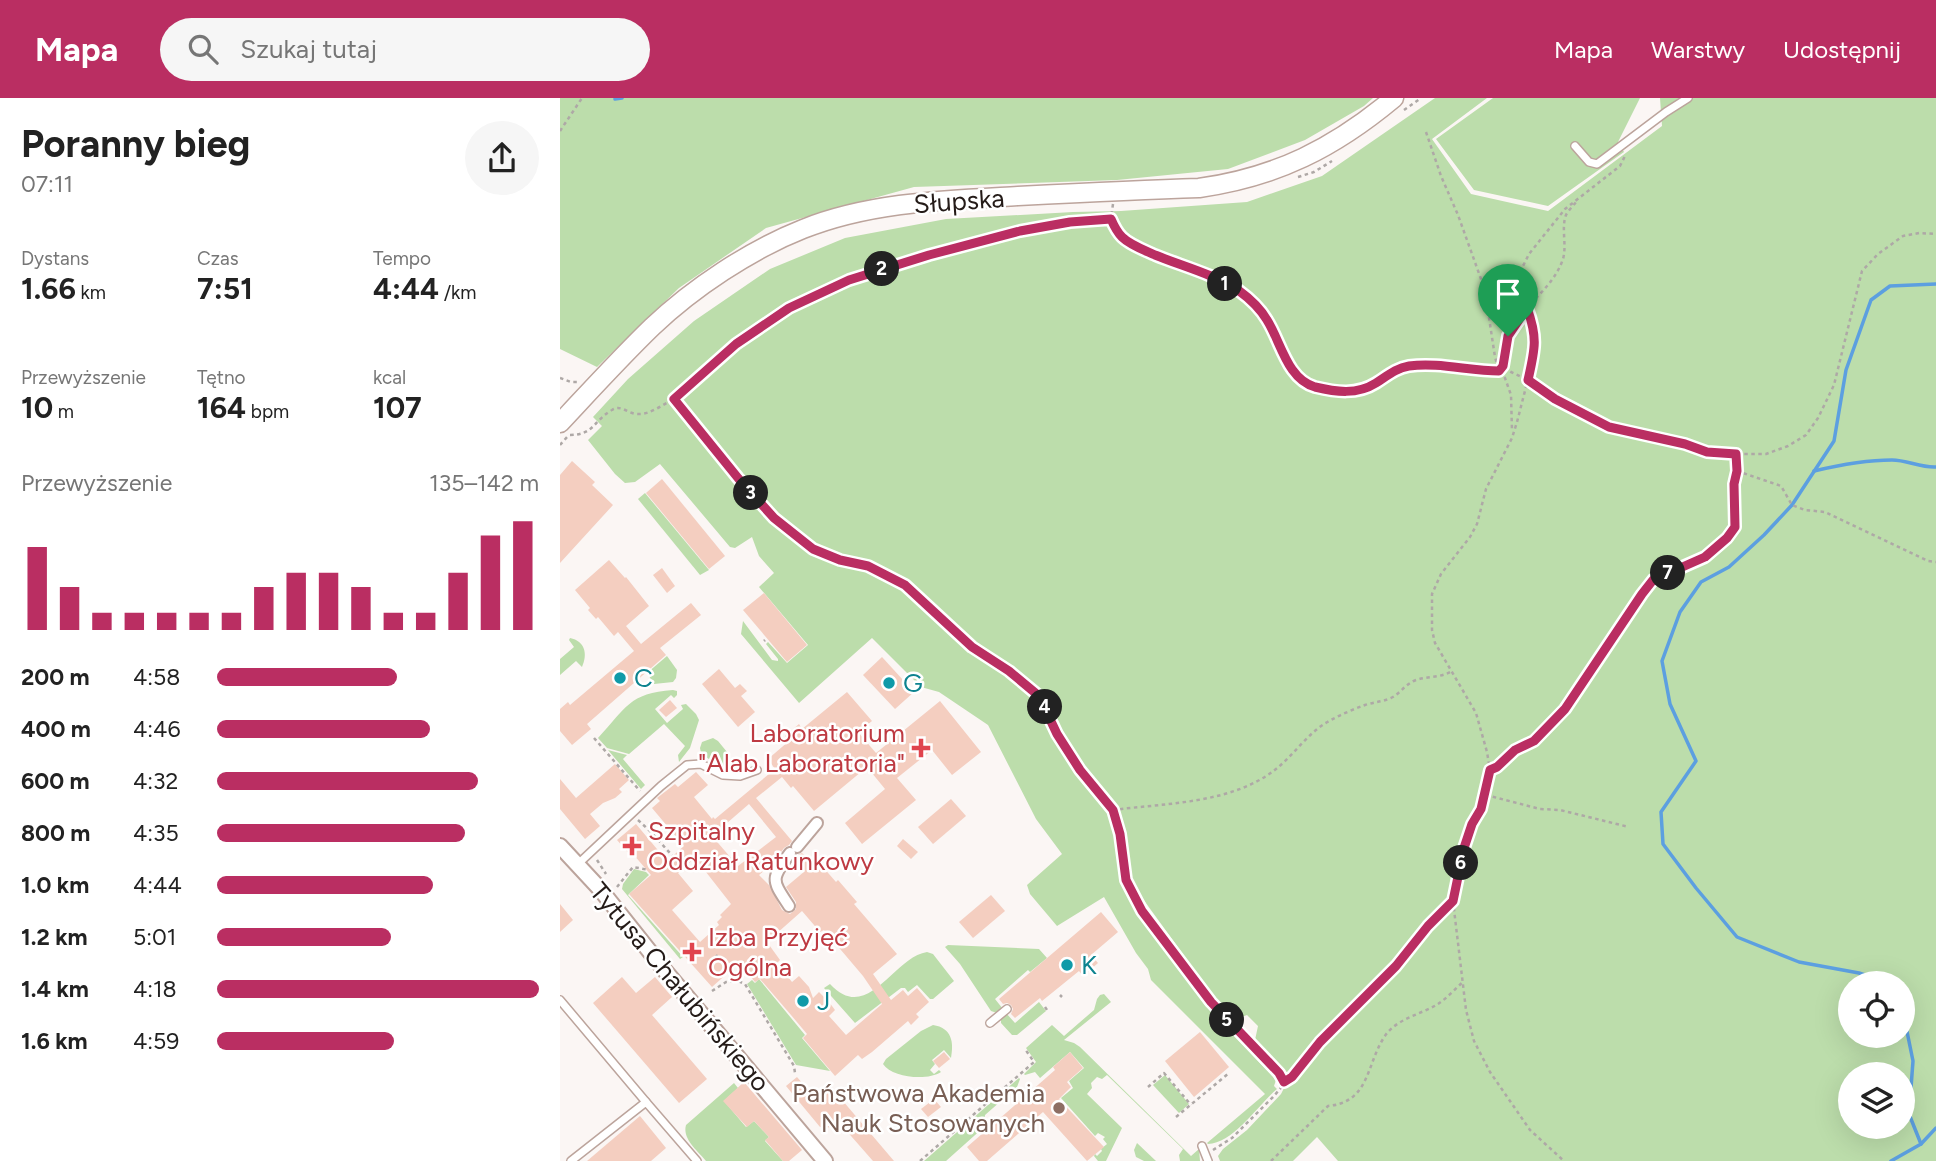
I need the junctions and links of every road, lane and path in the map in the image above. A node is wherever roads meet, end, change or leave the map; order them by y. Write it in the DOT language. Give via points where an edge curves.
graph roads {
  1 [pos="582,98"];
  2 [pos="1421,98"];
  3 [pos="1688,98"];
  4 [pos="1397,105"];
  5 [pos="560,131"];
  6 [pos="1426,132"];
  7 [pos="1575,146"];
  8 [pos="1621,146"];
  9 [pos="1334,160"];
  10 [pos="1289,180"];
  11 [pos="1582,194"];
  12 [pos="1113,204"];
  13 [pos="1111,219"];
  14 [pos="1936,234"];
  15 [pos="1527,308"];
  16 [pos="1503,366"];
  17 [pos="1499,371"];
  18 [pos="1528,380"];
  19 [pos="674,399"];
  20 [pos="567,420"];
  21 [pos="1512,438"];
  22 [pos="560,445"];
  23 [pos="1736,454"];
  24 [pos="1737,471"];
  25 [pos="1936,562"];
  26 [pos="1452,671"];
  27 [pos="594,738"];
  28 [pos="757,770"];
  29 [pos="1490,770"];
  30 [pos="641,793"];
  31 [pos="1486,795"];
  32 [pos="1113,810"];
  33 [pos="638,820"];
  34 [pos="817,823"];
  35 [pos="1629,827"];
  36 [pos="560,846"];
  37 [pos="678,862"];
  38 [pos="578,864"];
  39 [pos="649,870"];
  40 [pos="617,887"];
  41 [pos="1453,901"];
  42 [pos="789,906"];
  43 [pos="716,955"];
  44 [pos="738,981"];
  45 [pos="1463,982"];
  46 [pos="712,991"];
  47 [pos="560,1000"];
  48 [pos="1007,1009"];
  49 [pos="990,1023"];
  50 [pos="1025,1049"];
  51 [pos="795,1073"];
  52 [pos="1229,1073"];
  53 [pos="1284,1082"];
  54 [pos="1148,1087"];
  55 [pos="646,1102"];
  56 [pos="1191,1105"];
  57 [pos="1176,1118"];
  58 [pos="1202,1146"];
  59 [pos="1207,1158"];
  60 [pos="571,1161"];
  61 [pos="697,1161"];
  62 [pos="825,1161"];
  63 [pos="920,1161"];
  64 [pos="1271,1161"];
  65 [pos="1564,1161"];
  1 -- 5 [label="path"];
  2 -- 4 [label="path"];
  3 -- 8 [label="lane"];
  4 -- 20 [label="street, Słupska" via="1301,160 1225,184 922,202 804,228 720,274 685,300 652,327"];
  6 -- 17 [label="path" via="1481,279"];
  7 -- 8 [label="lane" via="1589,162 1597,164"];
  8 -- 11 [label="path" via="1628,153 1620,166"];
  9 -- 10 [label="path"];
  11 -- 15 [label="path" via="1566,215 1558,270"];
  11 -- 15 [label="path" via="1565,209 1522,268"];
  12 -- 13 [label="path"];
  13 -- 17 [label="path" via="1124,239 1214,278 1252,302 1267,319 1292,372 1311,386 1363,390 1389,373 1420,365"];
  13 -- 19 [label="path" via="1020,231 849,280 789,308 746,337"];
  14 -- 23 [label="path" via="1903,236 1862,271 1834,385 1806,435 1766,454"];
  15 -- 16 [label="path" via="1508,336"];
  15 -- 18 [label="path" via="1535,348"];
  16 -- 17 [label="path"];
  16 -- 18 [label="path"];
  17 -- 21 [label="path" via="1511,395"];
  18 -- 21 [label="path"];
  18 -- 23 [label="path" via="1609,427 1707,452"];
  19 -- 20 [label="path" via="643,414 613,409 580,435"];
  19 -- 32 [label="path" via="774,518 813,549 868,566 905,585 972,647 1039,696 1080,770"];
  20 -- 22 [label="path"];
  21 -- 26 [label="path" via="1486,489 1477,524 1432,594 1435,643"];
  23 -- 24 [label="path"];
  24 -- 25 [label="path" via="1781,486 1792,505 1825,512"];
  24 -- 29 [label="path" via="1735,527 1727,538 1705,557 1653,580 1565,709 1534,741"];
  26 -- 29 [label="path" via="1476,713"];
  26 -- 32 [label="path" via="1419,679 1395,696 1328,721 1253,785 1195,800"];
  27 -- 30 [label="path"];
  28 -- 38 [label="lane" via="732,776 701,764 687,765"];
  29 -- 31 [label="path"];
  31 -- 35 [label="path"];
  31 -- 41 [label="path" via="1464,848"];
  32 -- 53 [label="path" via="1126,880 1142,911 1211,1002"];
  33 -- 37 [label="path"];
  34 -- 42 [label="street" via="775,877"];
  36 -- 38 [label="street, Tytusa Chałubińskiego"];
  38 -- 62 [label="street, Tytusa Chałubińskiego"];
  39 -- 40 [label="path" via="634,867"];
  41 -- 45 [label="path"];
  41 -- 53 [label="path"];
  43 -- 44 [label="path"];
  44 -- 46 [label="path"];
  44 -- 51 [label="path" via="745,984"];
  45 -- 64 [label="path" via="1438,1003 1392,1029 1383,1038 1363,1087 1340,1105 1328,1106"];
  45 -- 65 [label="path" via="1474,1041 1490,1072 1530,1130"];
  47 -- 55 [label="lane"];
  48 -- 49 [label="lane"];
  50 -- 63 [label="path" via="1034,1062"];
  52 -- 56 [label="path"];
  53 -- 59 [label="path" via="1245,1126"];
  54 -- 56 [label="path" via="1164,1073"];
  55 -- 60 [label="lane"];
  55 -- 61 [label="lane"];
  56 -- 57 [label="path"];
  58 -- 59 [label="lane"];
}
